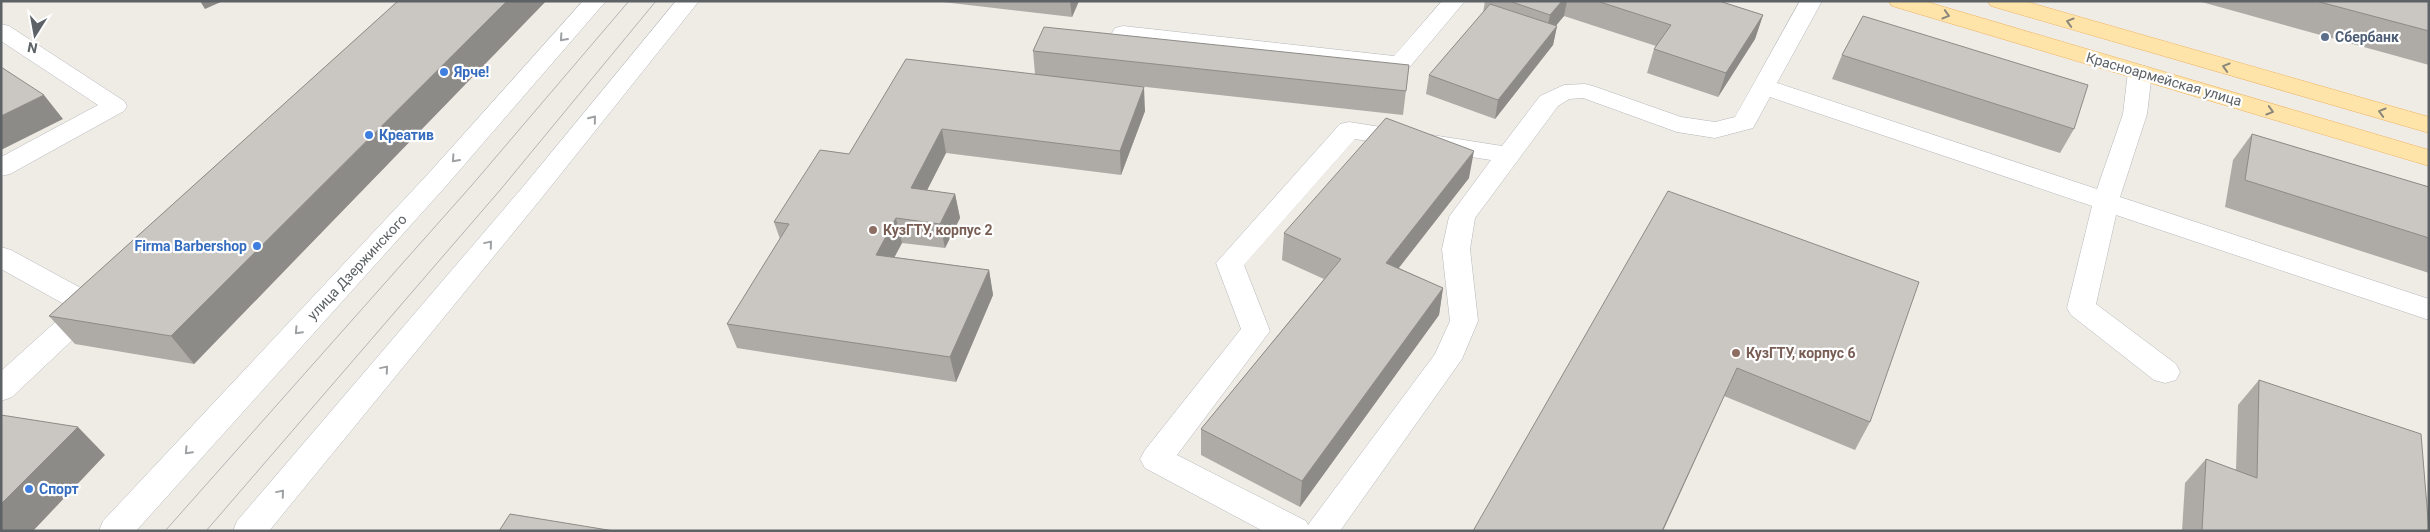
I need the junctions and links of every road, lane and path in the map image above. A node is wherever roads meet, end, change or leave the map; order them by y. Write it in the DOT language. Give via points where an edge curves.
graph roads {
  1 [pos="595,1"];
  2 [pos="688,1"];
  3 [pos="1454,1"];
  4 [pos="1811,1"];
  5 [pos="1900,1"];
  6 [pos="1999,1"];
  7 [pos="1,31"];
  8 [pos="1123,33"];
  9 [pos="2140,72"];
  10 [pos="1764,87"];
  11 [pos="2429,125"];
  12 [pos="1509,155"];
  13 [pos="2429,158"];
  14 [pos="1,168"];
  15 [pos="2106,201"];
  16 [pos="1,257"];
  17 [pos="2429,310"];
  18 [pos="2165,372"];
  19 [pos="1,389"];
  20 [pos="115,531"];
  21 [pos="249,531"];
  22 [pos="1294,531"];
  23 [pos="1321,531"];
  1 -- 20 [label="street, улица Дзержинского, one-way" via="437,180"];
  21 -- 2 [label="street, one-way"];
  3 -- 8 [label="street" via="1400,64"];
  4 -- 10 [label="street"];
  5 -- 9 [label="main road, Красноармейская улица, one-way"];
  11 -- 6 [label="main road, Красноармейская улица, one-way"];
  7 -- 14 [label="street" via="116,106"];
  9 -- 13 [label="main road, Красноармейская улица, one-way"];
  9 -- 15 [label="street" via="2135,114"];
  10 -- 12 [label="street" via="1744,123 1715,130 1677,124 1585,92 1564,92 1549,101"];
  10 -- 15 [label="street"];
  12 -- 22 [label="street" via="1349,130 1230,263 1256,331 1156,459"];
  12 -- 23 [label="street" via="1462,218 1456,249 1464,321 1447,359"];
  15 -- 17 [label="street"];
  15 -- 18 [label="street" via="2081,308"];
  16 -- 19 [label="street" via="99,299"];
}
